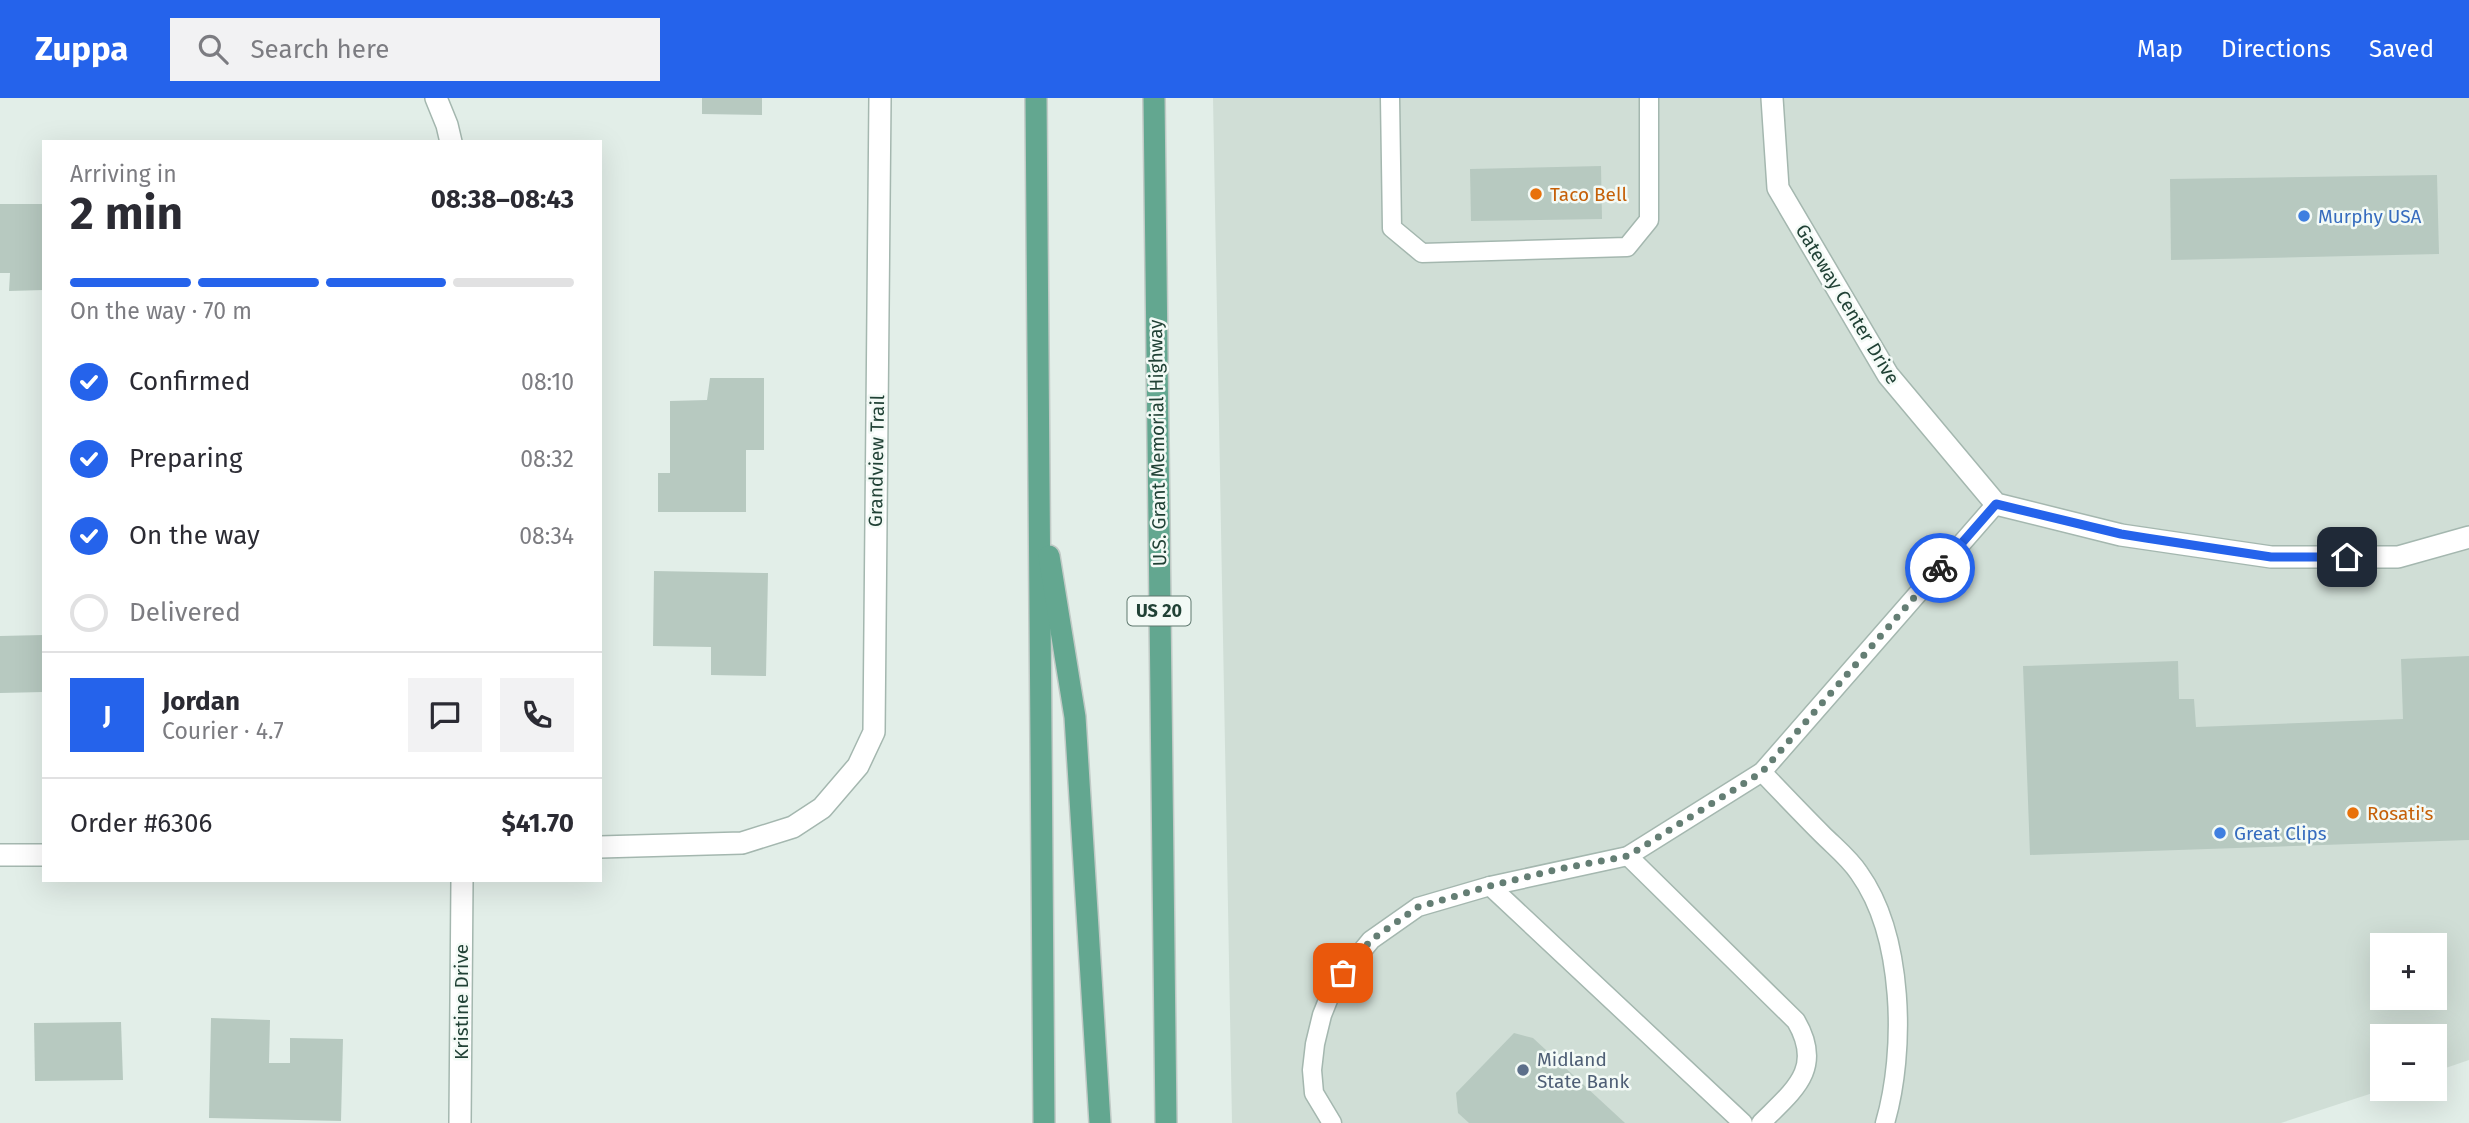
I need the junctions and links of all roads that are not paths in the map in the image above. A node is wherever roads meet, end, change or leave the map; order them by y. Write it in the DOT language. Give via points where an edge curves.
graph roads {
  1 [pos="436,98"];
  2 [pos="880,98"];
  3 [pos="1036,98"];
  4 [pos="1154,98"];
  5 [pos="1391,98"];
  6 [pos="1649,98"];
  7 [pos="1772,98"];
  8 [pos="451,140"];
  9 [pos="1038,488"];
  10 [pos="1996,504"];
  11 [pos="2469,537"];
  12 [pos="1762,772"];
  13 [pos="602,847"];
  14 [pos="0,855"];
  15 [pos="42,855"];
  16 [pos="1628,856"];
  17 [pos="462,882"];
  18 [pos="1490,886"];
  19 [pos="460,1123"];
  20 [pos="1044,1123"];
  21 [pos="1100,1123"];
  22 [pos="1166,1123"];
  23 [pos="1332,1123"];
  24 [pos="1743,1123"];
  25 [pos="1761,1123"];
  26 [pos="1885,1123"];
  1 -- 8 [label="street"];
  2 -- 13 [label="street, Grandview Trail" via="874,732 858,766 822,808 793,827 741,843"];
  3 -- 9 [label="main road"];
  4 -- 22 [label="main road, U.S. Grant Memorial Highway / US 20"];
  5 -- 6 [label="lane" via="1392,228 1422,253 1627,247 1649,220"];
  7 -- 10 [label="street, Gateway Center Drive" via="1778,188 1888,375"];
  9 -- 20 [label="main road"];
  9 -- 21 [label="main road" via="1075,716"];
  10 -- 11 [label="street" via="2121,534 2271,557 2398,557"];
  10 -- 12 [label="lane"];
  12 -- 16 [label="lane"];
  12 -- 26 [label="lane" via="1850,861 1875,900 1885,928 1895,990 1897,1056"];
  14 -- 15 [label="street"];
  16 -- 18 [label="lane"];
  16 -- 25 [label="lane" via="1796,1021 1806,1037 1806,1072"];
  17 -- 19 [label="street, Kristine Drive"];
  18 -- 23 [label="lane" via="1418,907 1371,940 1334,985 1322,1015 1312,1070 1314,1093"];
  18 -- 24 [label="lane"];
}
